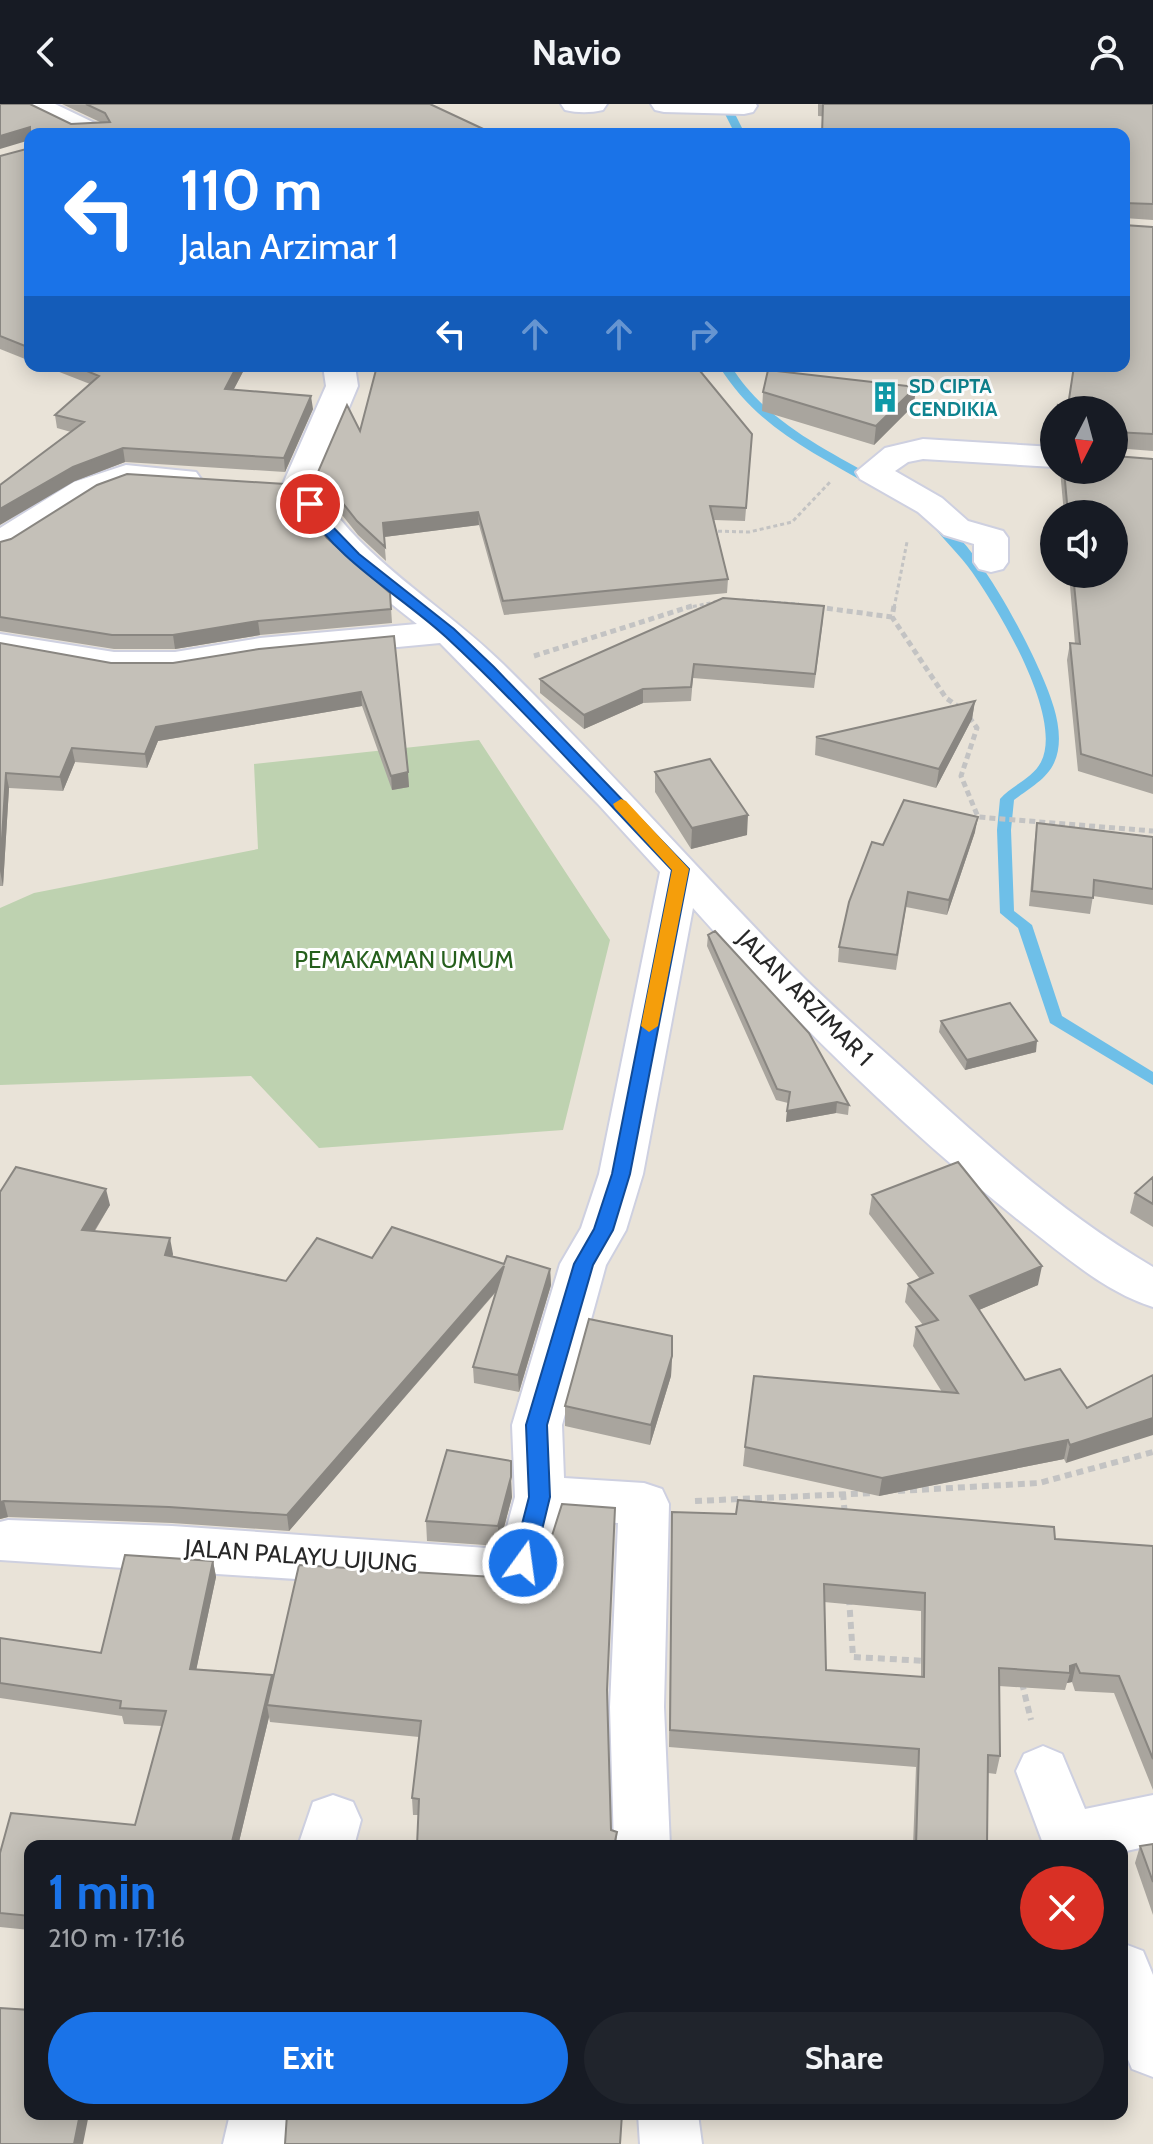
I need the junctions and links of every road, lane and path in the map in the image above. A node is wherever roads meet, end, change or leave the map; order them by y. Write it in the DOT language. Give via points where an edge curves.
graph roads {
  1 [pos="34,104"];
  2 [pos="574,104"];
  3 [pos="594,104"];
  4 [pos="664,104"];
  5 [pos="740,105"];
  6 [pos="83,128"];
  7 [pos="753,128"];
  8 [pos="340,372"];
  9 [pos="1040,456"];
  10 [pos="220,481"];
  11 [pos="830,482"];
  12 [pos="708,531"];
  13 [pos="909,535"];
  14 [pos="0,543"];
  15 [pos="991,562"];
  16 [pos="892,617"];
  17 [pos="449,632"];
  18 [pos="0,645"];
  19 [pos="489,670"];
  20 [pos="1153,831"];
  21 [pos="680,869"];
  22 [pos="1153,1289"];
  23 [pos="1153,1452"];
  24 [pos="843,1493"];
  25 [pos="540,1497"];
  26 [pos="644,1504"];
  27 [pos="845,1523"];
  28 [pos="8,1541"];
  29 [pos="849,1583"];
  30 [pos="943,1661"];
  31 [pos="1022,1680"];
  32 [pos="1043,1771"];
  33 [pos="1153,1820"];
  34 [pos="642,1840"];
  35 [pos="1069,1840"];
  36 [pos="1078,1840"];
  37 [pos="1128,1986"];
  38 [pos="1153,2048"];
  39 [pos="259,2120"];
  40 [pos="669,2120"];
  41 [pos="254,2144"];
  42 [pos="671,2144"];
  1 -- 6 [label="street"];
  2 -- 3 [label="street"];
  4 -- 5 [label="street"];
  5 -- 7 [label="street"];
  8 -- 17 [label="street, JALAN ARZIMAR 1" via="342,386 283,485 354,557"];
  9 -- 15 [label="street" via="923,449 897,455 872,472 930,505 956,528 991,538"];
  10 -- 14 [label="street" via="126,475 86,489"];
  11 -- 12 [label="path" via="792,522 749,532"];
  13 -- 16 [label="path"];
  16 -- 19 [label="path" via="767,600 710,600"];
  16 -- 20 [label="path" via="946,698 977,728 961,776 978,817"];
  17 -- 18 [label="street" via="260,649 175,663 114,663"];
  17 -- 19 [label="street, JALAN ARZIMAR 1"];
  19 -- 21 [label="street, JALAN ARZIMAR 1"];
  21 -- 22 [label="street, JALAN ARZIMAR 1" via="782,981 981,1166 1094,1254"];
  21 -- 25 [label="street, JALAN PALAYU UJUNG" via="621,1174 603,1230 583,1264 537,1425"];
  23 -- 24 [label="path" via="1039,1483"];
  24 -- 26 [label="path"];
  24 -- 27 [label="path"];
  25 -- 26 [label="street"];
  25 -- 28 [label="street, JALAN PALAYU UJUNG" via="523,1563 512,1571"];
  26 -- 34 [label="street" via="637,1707"];
  29 -- 30 [label="path" via="853,1657"];
  31 -- 32 [label="path"];
  32 -- 35 [label="street"];
  33 -- 36 [label="street"];
  37 -- 38 [label="street"];
  39 -- 41 [label="street"];
  40 -- 42 [label="street"];
}
